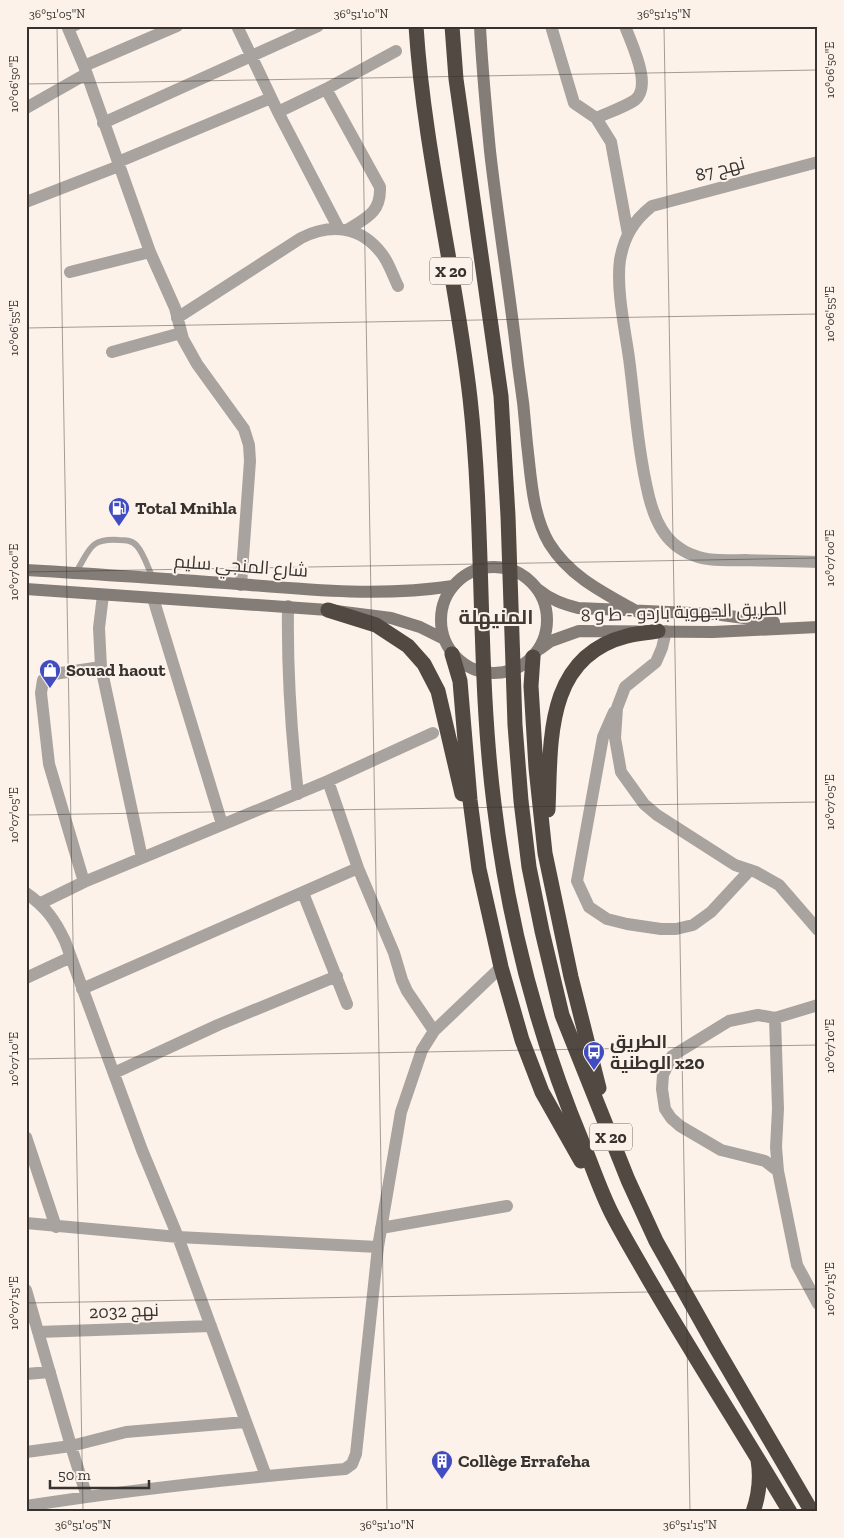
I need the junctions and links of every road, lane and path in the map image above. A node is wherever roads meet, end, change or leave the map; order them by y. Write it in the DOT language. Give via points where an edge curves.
graph roads {
  1 [pos="177,26"];
  2 [pos="238,26"];
  3 [pos="318,26"];
  4 [pos="416,26"];
  5 [pos="452,26"];
  6 [pos="480,26"];
  7 [pos="551,26"];
  8 [pos="625,26"];
  9 [pos="72,28"];
  10 [pos="396,52"];
  11 [pos="251,56"];
  12 [pos="85,70"];
  13 [pos="326,89"];
  14 [pos="271,98"];
  15 [pos="26,108"];
  16 [pos="278,112"];
  17 [pos="596,118"];
  18 [pos="103,123"];
  19 [pos="818,162"];
  20 [pos="118,164"];
  21 [pos="26,202"];
  22 [pos="343,229"];
  23 [pos="628,234"];
  24 [pos="150,252"];
  25 [pos="70,272"];
  26 [pos="398,286"];
  27 [pos="177,318"];
  28 [pos="181,333"];
  29 [pos="112,352"];
  30 [pos="818,562"];
  31 [pos="26,570"];
  32 [pos="76,572"];
  33 [pos="153,578"];
  34 [pos="241,585"];
  35 [pos="453,586"];
  36 [pos="536,587"];
  37 [pos="26,589"];
  38 [pos="103,594"];
  39 [pos="152,598"];
  40 [pos="288,606"];
  41 [pos="328,610"];
  42 [pos="638,612"];
  43 [pos="804,626"];
  44 [pos="818,627"];
  45 [pos="662,631"];
  46 [pos="444,639"];
  47 [pos="536,653"];
  48 [pos="452,654"];
  49 [pos="102,667"];
  50 [pos="616,708"];
  51 [pos="433,733"];
  52 [pos="328,782"];
  53 [pos="298,794"];
  54 [pos="222,824"];
  55 [pos="142,858"];
  56 [pos="358,868"];
  57 [pos="480,869"];
  58 [pos="750,870"];
  59 [pos="84,882"];
  60 [pos="552,884"];
  61 [pos="26,893"];
  62 [pos="303,893"];
  63 [pos="40,903"];
  64 [pos="818,930"];
  65 [pos="71,957"];
  66 [pos="501,967"];
  67 [pos="336,976"];
  68 [pos="26,978"];
  69 [pos="82,989"];
  70 [pos="347,1004"];
  71 [pos="818,1005"];
  72 [pos="775,1018"];
  73 [pos="434,1031"];
  74 [pos="114,1073"];
  75 [pos="26,1137"];
  76 [pos="778,1171"];
  77 [pos="628,1180"];
  78 [pos="507,1206"];
  79 [pos="612,1214"];
  80 [pos="26,1223"];
  81 [pos="56,1226"];
  82 [pos="381,1228"];
  83 [pos="178,1237"];
  84 [pos="378,1247"];
  85 [pos="26,1290"];
  86 [pos="817,1302"];
  87 [pos="211,1326"];
  88 [pos="38,1332"];
  89 [pos="50,1372"];
  90 [pos="26,1374"];
  91 [pos="245,1422"];
  92 [pos="70,1446"];
  93 [pos="26,1452"];
  94 [pos="757,1456"];
  95 [pos="266,1476"];
  96 [pos="87,1497"];
  97 [pos="45,1503"];
  98 [pos="26,1506"];
  99 [pos="61,1512"];
  100 [pos="753,1512"];
  101 [pos="790,1512"];
  102 [pos="812,1512"];
  1 -- 12 [label="street"];
  2 -- 11 [label="street"];
  3 -- 11 [label="street"];
  4 -- 79 [label="highway, X 20" via="418,63 470,398 486,724 506,884 539,1025 562,1092"];
  5 -- 77 [label="highway, X 20" via="456,79 500,396 508,516 515,725 530,867 562,1015"];
  6 -- 42 [label="main road" via="493,177 531,478 540,523 548,541 573,572"];
  7 -- 17 [label="street" via="574,103"];
  8 -- 17 [label="street" via="642,76 640,94 635,100"];
  9 -- 12 [label="street"];
  10 -- 13 [label="street"];
  11 -- 14 [label="street"];
  11 -- 18 [label="street"];
  12 -- 15 [label="street"];
  12 -- 18 [label="street"];
  13 -- 16 [label="street"];
  13 -- 22 [label="street" via="380,187 380,198 371,215"];
  14 -- 16 [label="street"];
  14 -- 20 [label="street"];
  16 -- 22 [label="street"];
  17 -- 23 [label="street" via="611,142"];
  18 -- 20 [label="street"];
  19 -- 23 [label="street, نهج 87" via="662,202 652,206 637,220"];
  20 -- 21 [label="street"];
  20 -- 24 [label="street"];
  22 -- 26 [label="street" via="365,237 375,246 384,256"];
  22 -- 27 [label="street" via="320,230 301,238"];
  23 -- 30 [label="street" via="620,263 622,303 644,470 650,498 664,533 694,556"];
  24 -- 25 [label="street"];
  24 -- 27 [label="street"];
  27 -- 28 [label="street"];
  28 -- 29 [label="street"];
  28 -- 34 [label="street" via="189,353 244,429 249,445"];
  31 -- 32 [label="main road, شارع المنجي سليم"];
  32 -- 33 [label="main road, شارع المنجي سليم"];
  32 -- 33 [label="lane" via="99,540 124,540 138,546"];
  33 -- 34 [label="main road, شارع المنجي سليم"];
  34 -- 35 [label="main road, شارع المنجي سليم" via="390,592"];
  35 -- 36 [label="main road" via="476,570 494,567 512,570"];
  35 -- 46 [label="main road" via="441,612"];
  36 -- 42 [label="main road, الطريق الجهوية باردو - ط و 8" via="562,604 578,608"];
  36 -- 47 [label="main road" via="544,601 547,618 545,634"];
  37 -- 38 [label="main road, شارع المنجي سليم"];
  38 -- 39 [label="main road, شارع المنجي سليم"];
  38 -- 49 [label="street" via="99,628"];
  39 -- 40 [label="main road, شارع المنجي سليم"];
  39 -- 54 [label="street"];
  40 -- 41 [label="main road, شارع المنجي سليم"];
  40 -- 53 [label="street" via="290,712"];
  41 -- 46 [label="main road, شارع المنجي سليم" via="391,618"];
  41 -- 57 [label="highway" via="376,625 408,646 424,664 438,691"];
  42 -- 43 [label="main road, الطريق الجهوية باردو - ط و 8" via="714,614"];
  43 -- 44 [label="main road, الطريق الجهوية باردو - ط و 8"];
  43 -- 45 [label="main road, الطريق الجهوية باردو - ط و 8" via="714,632"];
  45 -- 47 [label="main road, الطريق الجهوية باردو - ط و 8" via="579,631 551,641"];
  45 -- 50 [label="street" via="662,648 656,662 625,686"];
  45 -- 60 [label="highway" via="626,636 595,650 571,675 559,698 552,723 550,751 548,812"];
  46 -- 48 [label="main road"];
  47 -- 48 [label="main road" via="521,666 492,674 470,668"];
  47 -- 60 [label="highway, X 20" via="531,686 536,768 545,853"];
  48 -- 57 [label="highway, X 20" via="460,681 470,800"];
  49 -- 55 [label="street"];
  49 -- 59 [label="street" via="54,674 43,680 41,693 49,764"];
  50 -- 58 [label="street" via="615,738 621,772 644,804 736,865"];
  50 -- 58 [label="street" via="603,737 577,881 589,907 607,919 662,930 676,929 693,925 711,912"];
  51 -- 52 [label="street"];
  52 -- 53 [label="street"];
  52 -- 56 [label="street"];
  53 -- 54 [label="street"];
  54 -- 55 [label="street"];
  55 -- 59 [label="street"];
  56 -- 62 [label="street"];
  56 -- 73 [label="street" via="407,991"];
  57 -- 66 [label="highway, X 20"];
  58 -- 64 [label="street" via="779,885"];
  59 -- 63 [label="street"];
  60 -- 77 [label="highway, X 20" via="571,977 605,1112"];
  61 -- 63 [label="street"];
  62 -- 67 [label="street"];
  62 -- 69 [label="street"];
  63 -- 65 [label="street" via="59,928"];
  65 -- 68 [label="street"];
  65 -- 69 [label="street"];
  66 -- 73 [label="street"];
  66 -- 79 [label="highway, X 20" via="522,1040 542,1092"];
  67 -- 70 [label="street"];
  67 -- 74 [label="street"];
  69 -- 74 [label="street"];
  71 -- 72 [label="street"];
  72 -- 76 [label="street"];
  72 -- 76 [label="street" via="758,1015 729,1021 672,1056 663,1075 662,1089 666,1109 680,1126 721,1150 765,1161"];
  73 -- 82 [label="street" via="422,1050 401,1112"];
  74 -- 83 [label="street"];
  75 -- 81 [label="street"];
  76 -- 86 [label="street" via="797,1265"];
  77 -- 102 [label="highway, X 20" via="656,1241"];
  78 -- 82 [label="street"];
  79 -- 94 [label="highway, X 20" via="688,1348"];
  80 -- 81 [label="street"];
  81 -- 83 [label="street"];
  82 -- 84 [label="street"];
  83 -- 84 [label="street"];
  83 -- 87 [label="street"];
  84 -- 95 [label="street" via="354,1461 345,1469"];
  85 -- 88 [label="street"];
  87 -- 88 [label="street, نهج 2032"];
  87 -- 91 [label="street"];
  88 -- 89 [label="street"];
  89 -- 90 [label="street"];
  89 -- 92 [label="street"];
  91 -- 92 [label="street" via="139,1430"];
  91 -- 95 [label="street"];
  92 -- 93 [label="street"];
  92 -- 96 [label="street"];
  94 -- 100 [label="highway" via="759,1485"];
  94 -- 101 [label="highway, X 20"];
  95 -- 96 [label="street"];
  96 -- 97 [label="street"];
  97 -- 98 [label="street"];
  97 -- 99 [label="street"];
}
